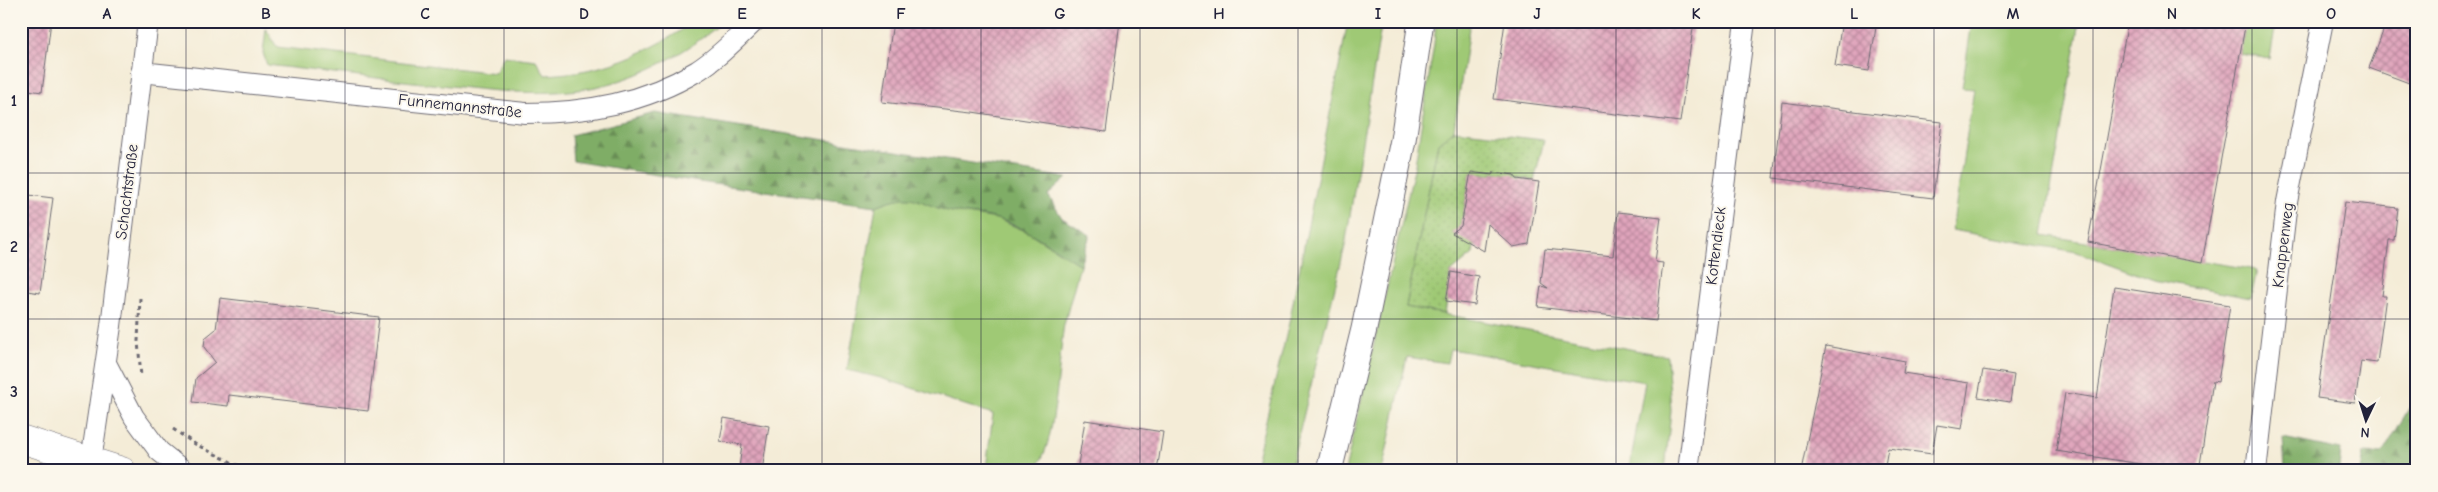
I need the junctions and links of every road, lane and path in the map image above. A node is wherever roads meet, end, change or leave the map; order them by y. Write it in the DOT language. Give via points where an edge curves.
graph roads {
  1 [pos="755,21"];
  2 [pos="1421,21"];
  3 [pos="1745,21"];
  4 [pos="2323,21"];
  5 [pos="142,22"];
  6 [pos="141,72"];
  7 [pos="140,291"];
  8 [pos="106,363"];
  9 [pos="141,378"];
  10 [pos="170,427"];
  11 [pos="21,439"];
  12 [pos="91,461"];
  13 [pos="122,471"];
  14 [pos="184,471"];
  15 [pos="249,471"];
  16 [pos="1329,471"];
  17 [pos="1688,471"];
  18 [pos="2256,471"];
  1 -- 6 [label="street, Funnemannstraße" via="698,70 657,91 568,113 525,113"];
  2 -- 16 [label="street" via="1403,140 1364,330"];
  3 -- 17 [label="street, Kottendieck"];
  4 -- 18 [label="street, Knappenweg" via="2287,202"];
  5 -- 6 [label="street, Schachtstraße"];
  6 -- 8 [label="street, Schachtstraße"];
  7 -- 9 [label="path" via="138,341"];
  8 -- 12 [label="street, Schachtstraße"];
  8 -- 14 [label="street" via="134,418 159,451"];
  10 -- 15 [label="path" via="194,444"];
  11 -- 12 [label="main road"];
  12 -- 13 [label="main road"];
}
